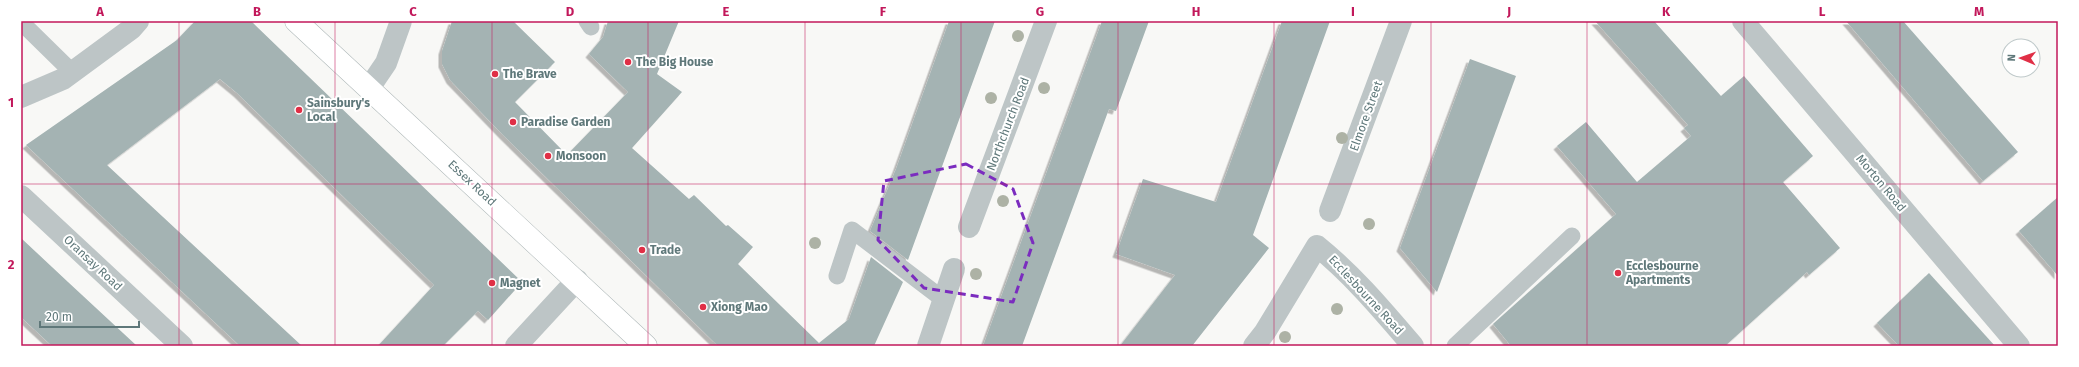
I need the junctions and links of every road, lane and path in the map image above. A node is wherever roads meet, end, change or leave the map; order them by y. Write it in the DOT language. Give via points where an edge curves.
graph roads {
  1 [pos="138,21"];
  2 [pos="296,21"];
  3 [pos="401,21"];
  4 [pos="1046,21"];
  5 [pos="1401,21"];
  6 [pos="1743,21"];
  7 [pos="21,22"];
  8 [pos="72,72"];
  9 [pos="369,88"];
  10 [pos="21,97"];
  11 [pos="21,196"];
  12 [pos="1330,212"];
  13 [pos="969,227"];
  14 [pos="1572,236"];
  15 [pos="954,269"];
  16 [pos="837,276"];
  17 [pos="576,280"];
  18 [pos="944,300"];
  19 [pos="182,346"];
  20 [pos="516,346"];
  21 [pos="646,346"];
  22 [pos="928,346"];
  23 [pos="1254,346"];
  24 [pos="1412,346"];
  25 [pos="1455,346"];
  26 [pos="2019,346"];
  1 -- 8 [label="street" via="131,29"];
  2 -- 9 [label="main road, Essex Road"];
  3 -- 9 [label="street" via="386,63"];
  4 -- 13 [label="street, Northchurch Road"];
  5 -- 12 [label="street, Elmore Street"];
  6 -- 26 [label="street, Morton Road"];
  7 -- 8 [label="lane"];
  8 -- 10 [label="street" via="63,79"];
  9 -- 17 [label="main road, Essex Road"];
  11 -- 19 [label="street, Oransay Road"];
  14 -- 25 [label="lane"];
  15 -- 18 [label="street"];
  16 -- 18 [label="lane" via="852,230"];
  17 -- 20 [label="street"];
  17 -- 21 [label="main road, Essex Road"];
  18 -- 22 [label="street"];
  23 -- 24 [label="street, Ecclesbourne Road" via="1317,246 1341,267"];
}
